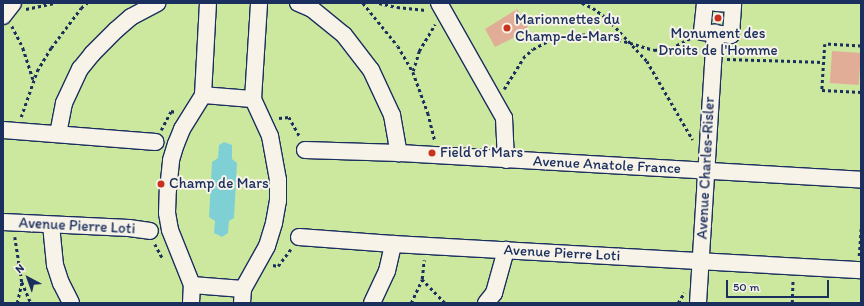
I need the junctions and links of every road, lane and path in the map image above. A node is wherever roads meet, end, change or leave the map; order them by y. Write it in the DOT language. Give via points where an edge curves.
graph roads {
  1 [pos="54,3"];
  2 [pos="87,3"];
  3 [pos="157,3"];
  4 [pos="208,3"];
  5 [pos="259,3"];
  6 [pos="298,3"];
  7 [pos="363,3"];
  8 [pos="379,3"];
  9 [pos="582,3"];
  10 [pos="704,3"];
  11 [pos="716,3"];
  12 [pos="441,7"];
  13 [pos="7,11"];
  14 [pos="714,36"];
  15 [pos="633,45"];
  16 [pos="861,46"];
  17 [pos="713,59"];
  18 [pos="823,62"];
  19 [pos="413,72"];
  20 [pos="33,79"];
  21 [pos="861,92"];
  22 [pos="203,95"];
  23 [pos="253,99"];
  24 [pos="495,102"];
  25 [pos="176,112"];
  26 [pos="279,118"];
  27 [pos="10,131"];
  28 [pos="58,134"];
  29 [pos="156,142"];
  30 [pos="305,150"];
  31 [pos="399,153"];
  32 [pos="439,156"];
  33 [pos="506,160"];
  34 [pos="706,167"];
  35 [pos="861,180"];
  36 [pos="8,222"];
  37 [pos="51,225"];
  38 [pos="861,225"];
  39 [pos="150,231"];
  40 [pos="299,237"];
  41 [pos="393,244"];
  42 [pos="426,246"];
  43 [pos="506,250"];
  44 [pos="701,261"];
  45 [pos="278,266"];
  46 [pos="794,266"];
  47 [pos="860,270"];
  48 [pos="422,279"];
  49 [pos="22,282"];
  50 [pos="192,286"];
  51 [pos="243,296"];
  52 [pos="17,303"];
  53 [pos="31,303"];
  54 [pos="71,303"];
  55 [pos="191,303"];
  56 [pos="372,303"];
  57 [pos="411,303"];
  58 [pos="445,303"];
  59 [pos="486,303"];
  60 [pos="698,303"];
  61 [pos="792,303"];
  1 -- 13 [label="path"];
  2 -- 20 [label="path" via="51,48"];
  3 -- 28 [label="street" via="116,30 80,69 64,103"];
  4 -- 22 [label="street"];
  5 -- 23 [label="street"];
  6 -- 31 [label="street" via="312,9 344,35 371,70 392,115"];
  7 -- 19 [label="path" via="398,46"];
  8 -- 12 [label="path" via="397,7"];
  9 -- 15 [label="path" via="608,19"];
  10 -- 14 [label="street" via="702,32"];
  11 -- 14 [label="street" via="734,4 731,35"];
  12 -- 19 [label="path" via="419,51"];
  12 -- 24 [label="street"];
  13 -- 20 [label="path"];
  14 -- 15 [label="path" via="690,38 671,48 654,50"];
  14 -- 17 [label="street, Avenue Charles-Risler"];
  15 -- 24 [label="path" via="607,36 588,34 552,39 533,49 523,58"];
  15 -- 34 [label="path" via="660,82"];
  16 -- 18 [label="path" via="824,44"];
  17 -- 18 [label="path"];
  17 -- 34 [label="street, Avenue Charles-Risler"];
  18 -- 21 [label="path" via="822,90"];
  19 -- 32 [label="path" via="428,113"];
  20 -- 27 [label="path"];
  22 -- 23 [label="street"];
  22 -- 50 [label="street" via="176,144 171,160 168,190 167,213 170,230"];
  23 -- 51 [label="street" via="270,136 278,180 278,201 267,246"];
  24 -- 33 [label="street" via="504,118"];
  25 -- 29 [label="path" via="171,111"];
  26 -- 30 [label="path" via="289,117"];
  27 -- 28 [label="street"];
  28 -- 29 [label="street"];
  30 -- 31 [label="street, Avenue Anatole France"];
  31 -- 32 [label="street, Avenue Anatole France"];
  32 -- 33 [label="street, Avenue Anatole France"];
  33 -- 34 [label="street, Avenue Anatole France"];
  34 -- 35 [label="street, Avenue Anatole France"];
  34 -- 44 [label="street, Avenue Charles-Risler"];
  36 -- 37 [label="street, Avenue Pierre Loti"];
  36 -- 49 [label="path"];
  37 -- 39 [label="street, Avenue Pierre Loti"];
  37 -- 54 [label="street" via="55,265"];
  38 -- 47 [label="path"];
  40 -- 41 [label="street, Avenue Pierre Loti"];
  40 -- 45 [label="path"];
  41 -- 42 [label="street, Avenue Pierre Loti"];
  41 -- 56 [label="street" via="387,271"];
  42 -- 43 [label="street, Avenue Pierre Loti"];
  42 -- 48 [label="path"];
  43 -- 44 [label="street, Avenue Pierre Loti"];
  43 -- 59 [label="street" via="494,293"];
  44 -- 46 [label="street, Avenue Pierre Loti"];
  44 -- 60 [label="street, Avenue Charles-Risler"];
  46 -- 47 [label="street, Avenue Pierre Loti"];
  46 -- 61 [label="path"];
  48 -- 57 [label="path"];
  48 -- 58 [label="path"];
  49 -- 52 [label="path"];
  49 -- 53 [label="path"];
  50 -- 51 [label="street"];
  50 -- 55 [label="street"];
}
